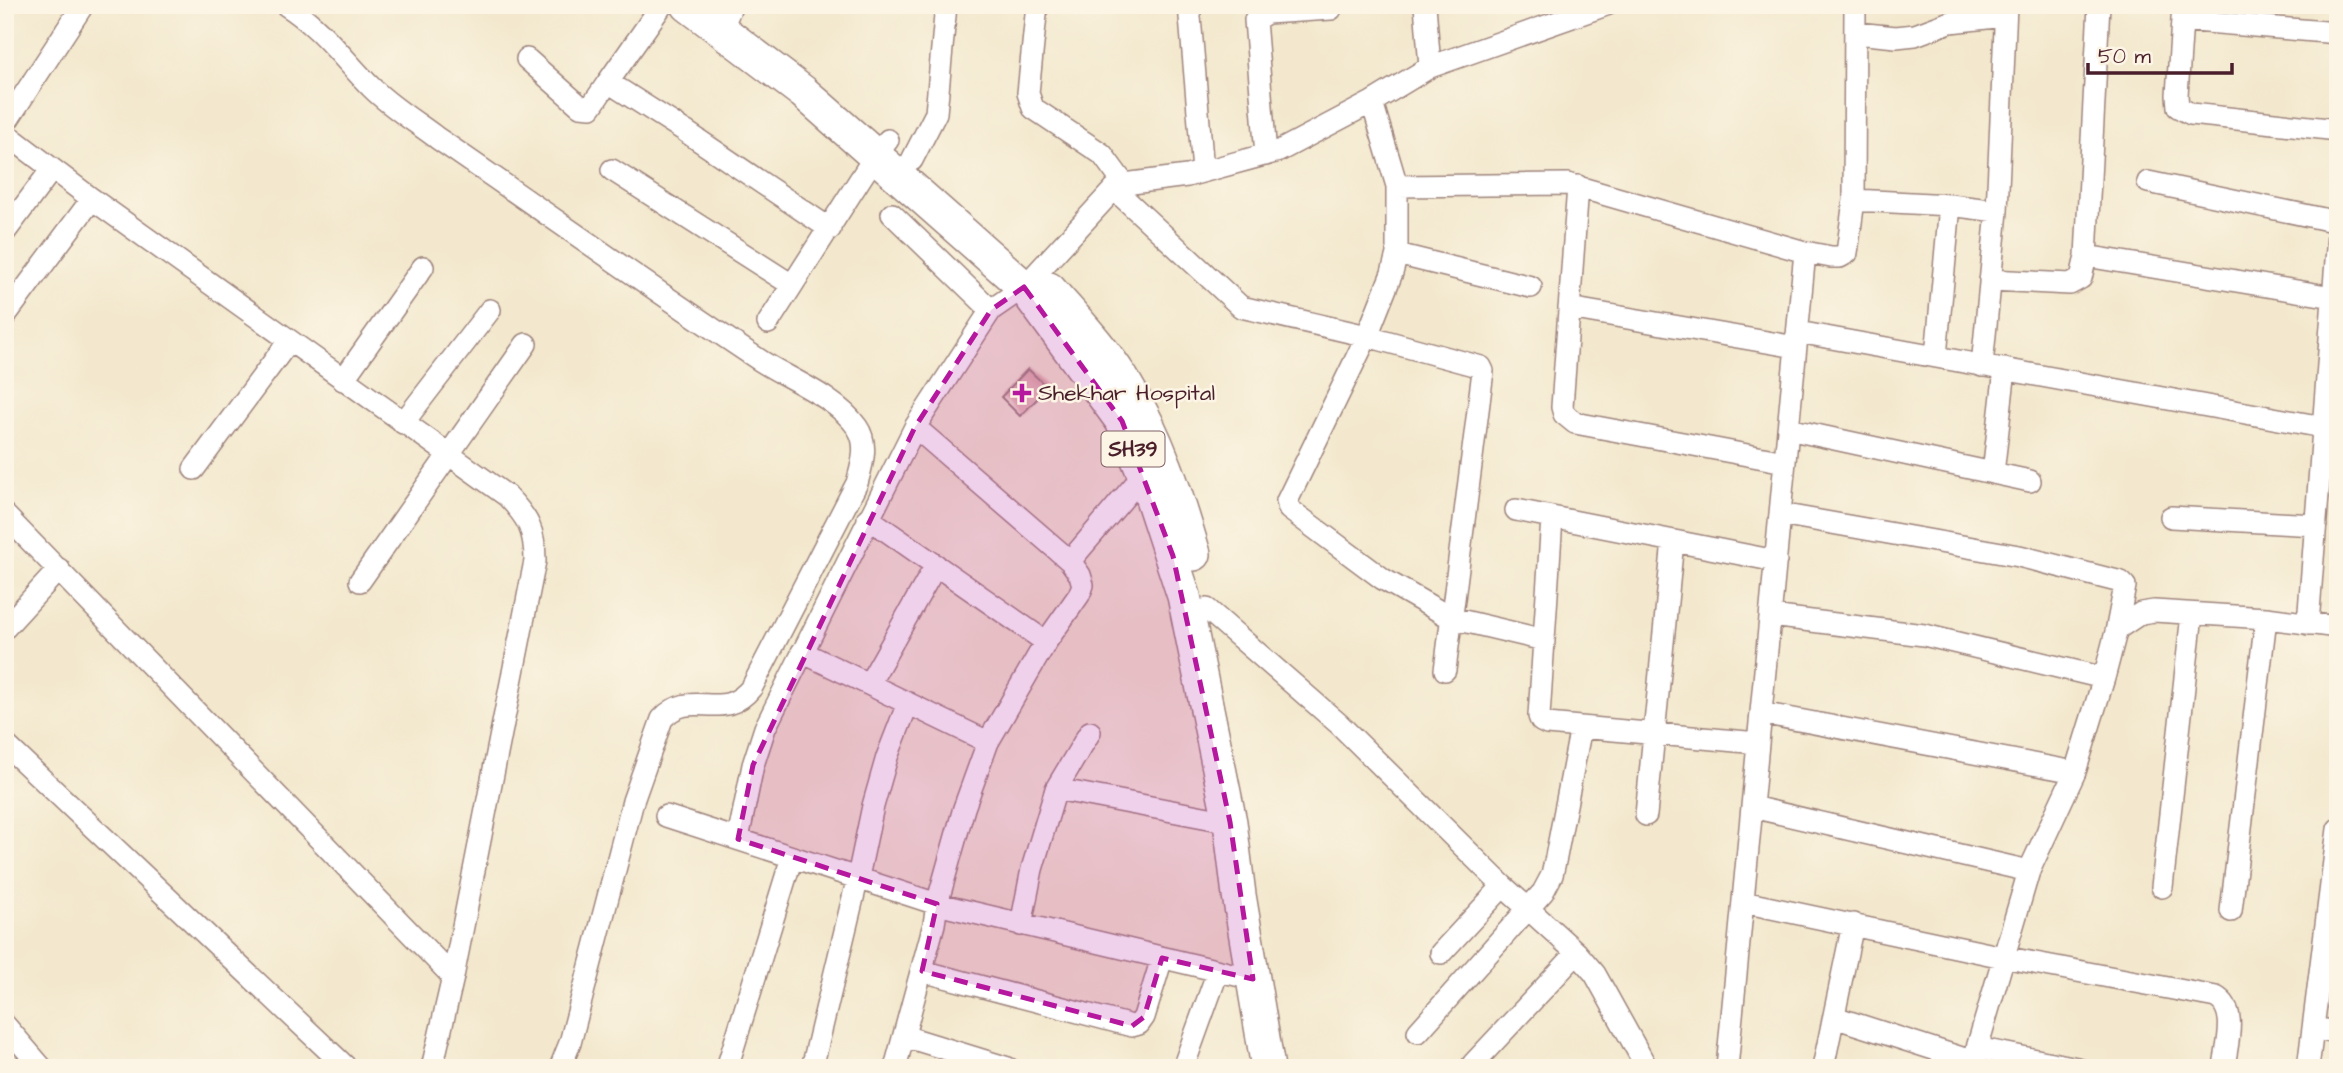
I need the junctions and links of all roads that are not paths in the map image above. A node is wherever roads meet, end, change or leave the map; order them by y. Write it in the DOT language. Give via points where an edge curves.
graph roads {
  1 [pos="83,5"];
  2 [pos="286,5"];
  3 [pos="662,5"];
  4 [pos="688,5"];
  5 [pos="946,5"];
  6 [pos="1037,5"];
  7 [pos="1189,5"];
  8 [pos="1425,5"];
  9 [pos="1606,5"];
  10 [pos="1855,5"];
  11 [pos="2099,5"];
  12 [pos="1331,9"];
  13 [pos="2006,11"];
  14 [pos="726,13"];
  15 [pos="2183,13"];
  16 [pos="1856,33"];
  17 [pos="2338,33"];
  18 [pos="527,60"];
  19 [pos="1430,67"];
  20 [pos="608,82"];
  21 [pos="1372,102"];
  22 [pos="5,124"];
  23 [pos="2338,130"];
  24 [pos="5,133"];
  25 [pos="892,152"];
  26 [pos="1266,155"];
  27 [pos="52,169"];
  28 [pos="612,170"];
  29 [pos="1203,172"];
  30 [pos="2148,181"];
  31 [pos="1119,186"];
  32 [pos="1397,186"];
  33 [pos="1578,187"];
  34 [pos="92,199"];
  35 [pos="1854,200"];
  36 [pos="1950,205"];
  37 [pos="1997,211"];
  38 [pos="892,214"];
  39 [pos="2338,222"];
  40 [pos="830,229"];
  41 [pos="5,232"];
  42 [pos="2338,235"];
  43 [pos="1805,252"];
  44 [pos="1396,254"];
  45 [pos="2086,256"];
  46 [pos="423,267"];
  47 [pos="1990,280"];
  48 [pos="1030,281"];
  49 [pos="792,285"];
  50 [pos="1531,287"];
  51 [pos="2335,289"];
  52 [pos="1569,309"];
  53 [pos="490,310"];
  54 [pos="991,310"];
  55 [pos="5,316"];
  56 [pos="768,323"];
  57 [pos="1367,336"];
  58 [pos="1797,340"];
  59 [pos="289,341"];
  60 [pos="526,344"];
  61 [pos="1936,356"];
  62 [pos="1982,366"];
  63 [pos="2005,369"];
  64 [pos="342,380"];
  65 [pos="2332,380"];
  66 [pos="403,423"];
  67 [pos="915,427"];
  68 [pos="2323,427"];
  69 [pos="1788,429"];
  70 [pos="448,454"];
  71 [pos="1785,462"];
  72 [pos="194,469"];
  73 [pos="1993,473"];
  74 [pos="1144,474"];
  75 [pos="2030,481"];
  76 [pos="1516,510"];
  77 [pos="1780,514"];
  78 [pos="5,515"];
  79 [pos="2171,517"];
  80 [pos="868,518"];
  81 [pos="1552,518"];
  82 [pos="2316,525"];
  83 [pos="1673,541"];
  84 [pos="1070,561"];
  85 [pos="1776,561"];
  86 [pos="936,565"];
  87 [pos="59,569"];
  88 [pos="360,582"];
  89 [pos="1207,609"];
  90 [pos="2192,614"];
  91 [pos="1770,616"];
  92 [pos="1451,618"];
  93 [pos="2266,618"];
  94 [pos="2308,624"];
  95 [pos="2338,627"];
  96 [pos="5,628"];
  97 [pos="2117,629"];
  98 [pos="1544,640"];
  99 [pos="1046,642"];
  100 [pos="802,652"];
  101 [pos="1445,670"];
  102 [pos="2104,678"];
  103 [pos="869,684"];
  104 [pos="908,703"];
  105 [pos="1761,713"];
  106 [pos="1581,727"];
  107 [pos="1090,732"];
  108 [pos="1656,734"];
  109 [pos="988,742"];
  110 [pos="1759,743"];
  111 [pos="5,744"];
  112 [pos="2075,772"];
  113 [pos="1056,789"];
  114 [pos="1752,807"];
  115 [pos="1646,815"];
  116 [pos="666,816"];
  117 [pos="1230,822"];
  118 [pos="2338,829"];
  119 [pos="738,839"];
  120 [pos="792,857"];
  121 [pos="2029,871"];
  122 [pos="858,877"];
  123 [pos="1503,886"];
  124 [pos="2162,887"];
  125 [pos="1743,902"];
  126 [pos="937,904"];
  127 [pos="1529,910"];
  128 [pos="2231,911"];
  129 [pos="1853,924"];
  130 [pos="1021,925"];
  131 [pos="1441,953"];
  132 [pos="1577,953"];
  133 [pos="2003,957"];
  134 [pos="1162,958"];
  135 [pos="922,971"];
  136 [pos="1218,971"];
  137 [pos="453,977"];
  138 [pos="1253,979"];
  139 [pos="1834,1017"];
  140 [pos="5,1025"];
  141 [pos="2313,1029"];
  142 [pos="2338,1031"];
  143 [pos="1418,1032"];
  144 [pos="904,1035"];
  145 [pos="1972,1059"];
  146 [pos="1473,1064"];
  147 [pos="42,1068"];
  148 [pos="347,1068"];
  149 [pos="432,1068"];
  150 [pos="560,1068"];
  151 [pos="727,1068"];
  152 [pos="812,1068"];
  153 [pos="895,1068"];
  154 [pos="1008,1068"];
  155 [pos="1183,1068"];
  156 [pos="1268,1068"];
  157 [pos="1288,1068"];
  158 [pos="1647,1068"];
  159 [pos="1727,1068"];
  160 [pos="1823,1068"];
  161 [pos="2077,1068"];
  162 [pos="2224,1068"];
  163 [pos="2308,1068"];
  1 -- 22 [label="street"];
  2 -- 150 [label="street" via="322,32 373,89 417,122 763,362 847,415 864,446 857,483 752,687 733,704 680,705 662,719 633,801"];
  3 -- 20 [label="street"];
  4 -- 14 [label="main road, SH39"];
  5 -- 25 [label="street" via="936,113"];
  6 -- 31 [label="street" via="1028,93 1033,108 1102,154"];
  7 -- 29 [label="street"];
  8 -- 19 [label="street"];
  9 -- 19 [label="street"];
  10 -- 16 [label="street"];
  11 -- 45 [label="street"];
  12 -- 26 [label="street" via="1267,13 1255,20"];
  13 -- 16 [label="street" via="1950,22 1915,35"];
  13 -- 37 [label="street"];
  14 -- 25 [label="main road, SH39" via="803,92"];
  15 -- 17 [label="street"];
  15 -- 23 [label="street" via="2177,95 2183,111"];
  16 -- 35 [label="street"];
  18 -- 20 [label="street" via="586,108"];
  19 -- 21 [label="street"];
  20 -- 40 [label="street"];
  21 -- 26 [label="street" via="1298,143"];
  21 -- 32 [label="street"];
  24 -- 27 [label="street"];
  25 -- 40 [label="street"];
  25 -- 48 [label="main road, SH39"];
  26 -- 29 [label="street"];
  27 -- 34 [label="street"];
  27 -- 41 [label="street"];
  28 -- 49 [label="street"];
  29 -- 31 [label="street"];
  30 -- 39 [label="street"];
  31 -- 48 [label="street"];
  31 -- 57 [label="street" via="1241,307"];
  32 -- 33 [label="street"];
  32 -- 44 [label="street"];
  33 -- 43 [label="street"];
  33 -- 52 [label="street"];
  34 -- 55 [label="street"];
  34 -- 59 [label="street"];
  35 -- 36 [label="street"];
  35 -- 43 [label="street" via="1847,253 1831,257"];
  36 -- 37 [label="street"];
  36 -- 61 [label="street"];
  37 -- 47 [label="street"];
  38 -- 54 [label="street"];
  40 -- 49 [label="street"];
  42 -- 51 [label="street"];
  43 -- 58 [label="street"];
  44 -- 50 [label="street"];
  44 -- 57 [label="street"];
  45 -- 47 [label="street" via="2081,278 2070,284"];
  45 -- 51 [label="street"];
  46 -- 64 [label="street"];
  47 -- 62 [label="street"];
  48 -- 54 [label="street"];
  48 -- 74 [label="main road, SH39" via="1122,421"];
  48 -- 89 [label="main road, SH39" via="1097,345 1126,385 1181,510"];
  49 -- 56 [label="street"];
  51 -- 65 [label="street"];
  52 -- 58 [label="street"];
  52 -- 71 [label="street" via="1562,407 1569,419"];
  53 -- 66 [label="street"];
  54 -- 67 [label="street"];
  57 -- 92 [label="street" via="1478,365 1483,371"];
  57 -- 92 [label="street" via="1288,505 1384,579"];
  58 -- 61 [label="street"];
  58 -- 69 [label="street"];
  59 -- 64 [label="street"];
  59 -- 72 [label="street"];
  60 -- 70 [label="street"];
  61 -- 62 [label="street"];
  62 -- 63 [label="street"];
  63 -- 68 [label="street"];
  63 -- 73 [label="street"];
  64 -- 66 [label="street"];
  65 -- 68 [label="street"];
  66 -- 70 [label="street"];
  67 -- 80 [label="street"];
  67 -- 84 [label="street"];
  68 -- 82 [label="street"];
  69 -- 71 [label="street"];
  69 -- 73 [label="street"];
  70 -- 88 [label="street"];
  70 -- 137 [label="street" via="507,496 524,514 532,529 535,561"];
  71 -- 77 [label="street"];
  73 -- 75 [label="street"];
  74 -- 84 [label="street"];
  74 -- 117 [label="main road, SH39" via="1184,596"];
  76 -- 81 [label="street"];
  77 -- 85 [label="street"];
  77 -- 97 [label="street" via="2019,556 2121,582 2126,590"];
  78 -- 87 [label="street"];
  79 -- 82 [label="street"];
  80 -- 86 [label="street"];
  80 -- 100 [label="street"];
  81 -- 83 [label="street"];
  81 -- 98 [label="street"];
  82 -- 94 [label="street"];
  83 -- 85 [label="street"];
  83 -- 108 [label="street"];
  84 -- 99 [label="street" via="1083,585"];
  85 -- 91 [label="street"];
  86 -- 99 [label="street"];
  86 -- 103 [label="street"];
  87 -- 96 [label="street"];
  87 -- 137 [label="street"];
  89 -- 123 [label="street" via="1339,724"];
  89 -- 157 [label="main road, SH39" via="1232,716"];
  90 -- 93 [label="street"];
  90 -- 97 [label="street" via="2141,613"];
  90 -- 124 [label="street"];
  91 -- 102 [label="street" via="1924,635"];
  91 -- 105 [label="street"];
  92 -- 98 [label="street"];
  92 -- 101 [label="street"];
  93 -- 94 [label="street"];
  93 -- 128 [label="street"];
  94 -- 95 [label="street"];
  97 -- 102 [label="street"];
  98 -- 106 [label="street" via="1541,722"];
  99 -- 109 [label="street"];
  100 -- 103 [label="street"];
  100 -- 119 [label="street" via="765,727"];
  102 -- 112 [label="street"];
  103 -- 104 [label="street"];
  104 -- 109 [label="street"];
  104 -- 122 [label="street" via="876,794"];
  105 -- 110 [label="street"];
  105 -- 112 [label="street"];
  106 -- 108 [label="street"];
  106 -- 127 [label="street" via="1552,875"];
  107 -- 113 [label="street"];
  108 -- 110 [label="street"];
  108 -- 115 [label="street"];
  109 -- 126 [label="street"];
  110 -- 114 [label="street"];
  111 -- 148 [label="street"];
  112 -- 121 [label="street"];
  113 -- 117 [label="street"];
  113 -- 130 [label="street"];
  114 -- 121 [label="street"];
  114 -- 125 [label="street"];
  116 -- 119 [label="street"];
  117 -- 138 [label="main road, SH39"];
  118 -- 141 [label="street"];
  119 -- 120 [label="street"];
  120 -- 122 [label="street"];
  120 -- 151 [label="street"];
  121 -- 133 [label="street"];
  122 -- 126 [label="street"];
  122 -- 152 [label="street"];
  123 -- 127 [label="street"];
  123 -- 131 [label="street"];
  125 -- 129 [label="street"];
  125 -- 159 [label="street"];
  126 -- 130 [label="street"];
  126 -- 135 [label="street"];
  127 -- 132 [label="street"];
  127 -- 143 [label="street"];
  129 -- 133 [label="street"];
  129 -- 139 [label="street"];
  130 -- 134 [label="street"];
  132 -- 146 [label="street"];
  132 -- 158 [label="street" via="1595,974"];
  133 -- 145 [label="street"];
  133 -- 162 [label="street" via="2216,997 2229,1009"];
  134 -- 135 [label="street" via="1144,1017 1132,1026"];
  134 -- 136 [label="street"];
  135 -- 144 [label="street"];
  136 -- 138 [label="street"];
  136 -- 155 [label="street"];
  137 -- 149 [label="street"];
  138 -- 156 [label="main road, SH39"];
  139 -- 145 [label="street"];
  139 -- 160 [label="street"];
  140 -- 147 [label="street"];
  141 -- 142 [label="street"];
  141 -- 163 [label="street"];
  144 -- 153 [label="street"];
  144 -- 154 [label="street"];
  145 -- 161 [label="street"];
}
